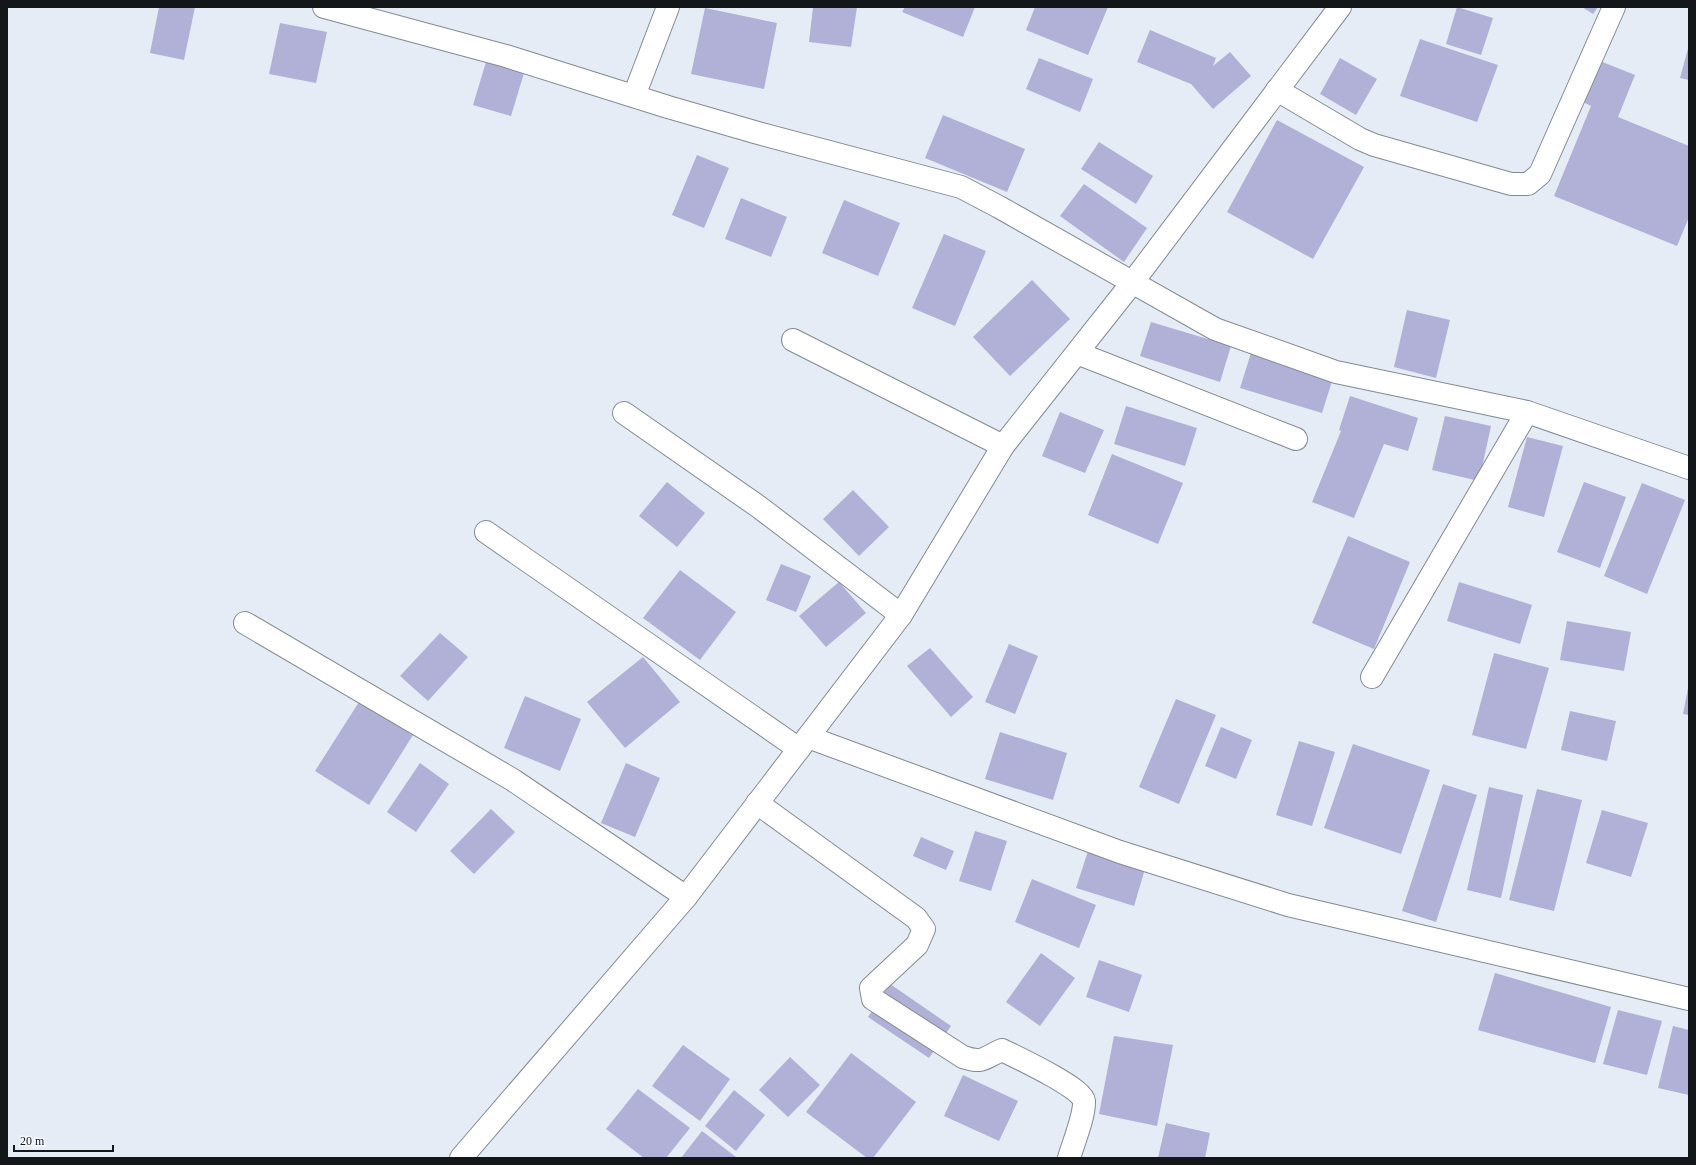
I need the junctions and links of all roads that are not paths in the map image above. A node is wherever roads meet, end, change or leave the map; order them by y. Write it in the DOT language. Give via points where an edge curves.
graph roads {
  1 [pos="324,7"];
  2 [pos="668,7"];
  3 [pos="1340,7"];
  4 [pos="1614,7"];
  5 [pos="1277,90"];
  6 [pos="634,96"];
  7 [pos="1132,283"];
  8 [pos="793,340"];
  9 [pos="1077,353"];
  10 [pos="1527,412"];
  11 [pos="624,413"];
  12 [pos="1296,439"];
  13 [pos="1003,446"];
  14 [pos="1689,468"];
  15 [pos="486,532"];
  16 [pos="901,615"];
  17 [pos="245,623"];
  18 [pos="1372,677"];
  19 [pos="803,743"];
  20 [pos="757,803"];
  21 [pos="686,896"];
  22 [pos="1689,1000"];
  23 [pos="461,1158"];
  24 [pos="1070,1158"];
  1 -- 6 [label="street" via="506,56"];
  2 -- 6 [label="street"];
  3 -- 5 [label="street"];
  4 -- 5 [label="street" via="1540,174 1528,184 1511,184 1374,145"];
  5 -- 7 [label="street"];
  6 -- 7 [label="street" via="794,143 960,187"];
  7 -- 9 [label="street"];
  7 -- 10 [label="street" via="1215,329 1336,372"];
  8 -- 13 [label="street"];
  9 -- 12 [label="street"];
  9 -- 13 [label="street"];
  10 -- 14 [label="street"];
  10 -- 18 [label="street"];
  11 -- 16 [label="street" via="759,507"];
  13 -- 16 [label="street"];
  15 -- 19 [label="street"];
  16 -- 19 [label="street"];
  17 -- 21 [label="street" via="513,780"];
  19 -- 20 [label="street"];
  19 -- 22 [label="street" via="1120,852 1288,905"];
  20 -- 21 [label="street"];
  20 -- 24 [label="street" via="916,918 924,929 917,944 871,988 873,999 963,1057 983,1061 1002,1050 1042,1069 1080,1093 1084,1100 1083,1109"];
  21 -- 23 [label="street"];
}
